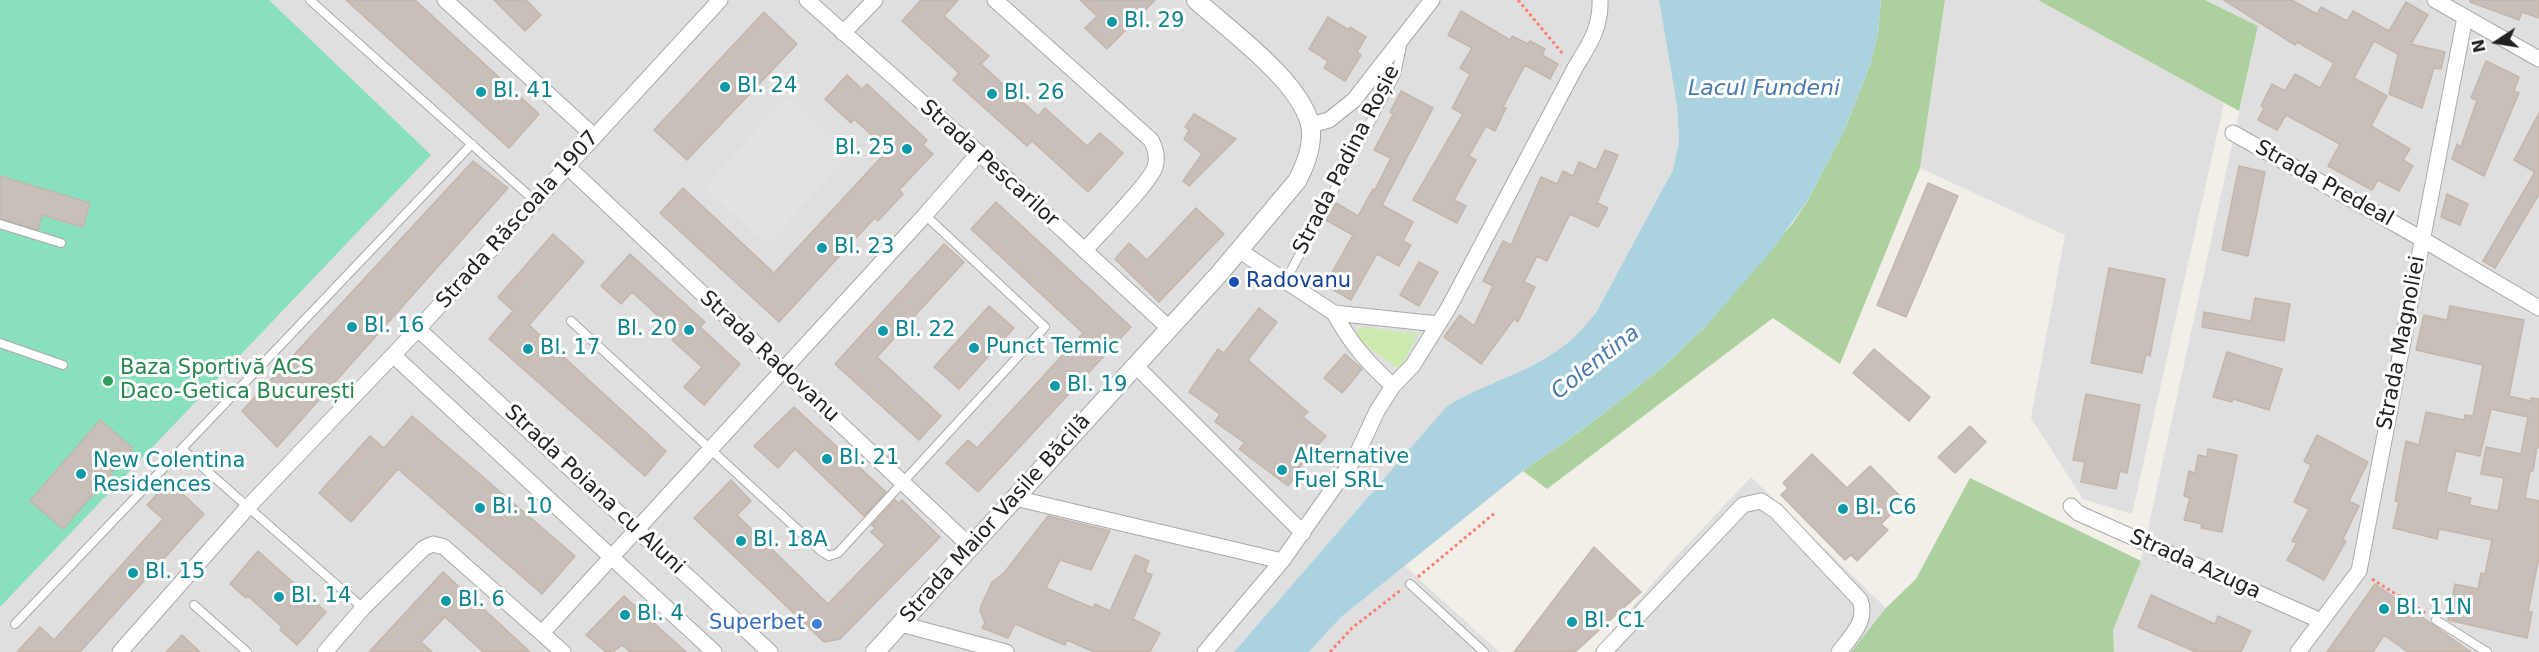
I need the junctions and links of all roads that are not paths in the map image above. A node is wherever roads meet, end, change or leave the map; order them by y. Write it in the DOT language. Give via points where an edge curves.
graph roads {
  1 [pos="310,0"];
  2 [pos="445,0"];
  3 [pos="720,0"];
  4 [pos="807,0"];
  5 [pos="875,0"];
  6 [pos="995,0"];
  7 [pos="1196,0"];
  8 [pos="1432,0"];
  9 [pos="1600,0"];
  10 [pos="2435,0"];
  11 [pos="2465,17"];
  12 [pos="843,33"];
  13 [pos="1403,38"];
  14 [pos="2539,59"];
  15 [pos="1310,125"];
  16 [pos="2233,133"];
  17 [pos="594,136"];
  18 [pos="472,144"];
  19 [pos="979,153"];
  20 [pos="567,166"];
  21 [pos="535,201"];
  22 [pos="925,215"];
  23 [pos="0,224"];
  24 [pos="2422,239"];
  25 [pos="61,243"];
  26 [pos="1085,250"];
  27 [pos="1240,251"];
  28 [pos="1286,280"];
  29 [pos="2539,308"];
  30 [pos="1334,313"];
  31 [pos="571,321"];
  32 [pos="1438,324"];
  33 [pos="418,329"];
  34 [pos="1170,329"];
  35 [pos="0,343"];
  36 [pos="393,355"];
  37 [pos="63,364"];
  38 [pos="1136,366"];
  39 [pos="783,370"];
  40 [pos="1393,386"];
  41 [pos="182,448"];
  42 [pos="711,449"];
  43 [pos="902,482"];
  44 [pos="1015,498"];
  45 [pos="2071,506"];
  46 [pos="248,507"];
  47 [pos="637,530"];
  48 [pos="1303,532"];
  49 [pos="971,547"];
  50 [pos="612,557"];
  51 [pos="1282,561"];
  52 [pos="1410,584"];
  53 [pos="194,605"];
  54 [pos="363,608"];
  55 [pos="2436,620"];
  56 [pos="2321,621"];
  57 [pos="15,624"];
  58 [pos="901,624"];
  59 [pos="542,633"];
  60 [pos="332,649"];
  61 [pos="120,652"];
  62 [pos="247,652"];
  63 [pos="562,652"];
  64 [pos="714,652"];
  65 [pos="770,652"];
  66 [pos="875,652"];
  67 [pos="1006,652"];
  68 [pos="1205,652"];
  69 [pos="1484,652"];
  70 [pos="1604,652"];
  71 [pos="1839,652"];
  72 [pos="2298,652"];
  73 [pos="2487,652"];
  1 -- 18 [label="lane"];
  2 -- 17 [label="street"];
  3 -- 17 [label="street, Strada Răscoala 1907"];
  4 -- 12 [label="street, Strada Pescarilor"];
  5 -- 12 [label="street"];
  6 -- 26 [label="street" via="1155,147 1152,174"];
  7 -- 15 [label="street, Strada Maior Vasile Băcilă" via="1287,84 1300,101"];
  8 -- 13 [label="street, Strada Padina Roșie"];
  9 -- 32 [label="street" via="1597,29"];
  10 -- 11 [label="street"];
  11 -- 14 [label="street"];
  11 -- 24 [label="street, Strada Magnoliei"];
  12 -- 19 [label="street, Strada Pescarilor"];
  13 -- 15 [label="street, Strada Padina Roșie" via="1354,100 1329,120"];
  13 -- 28 [label="lane, Strada Padina Roșie" via="1396,74"];
  15 -- 27 [label="street, Strada Maior Vasile Băcilă" via="1310,146 1298,181"];
  16 -- 24 [label="street, Strada Predeal"];
  17 -- 20 [label="street, Strada Răscoala 1907"];
  18 -- 21 [label="lane"];
  18 -- 41 [label="lane"];
  19 -- 22 [label="street"];
  19 -- 26 [label="street, Strada Pescarilor"];
  20 -- 21 [label="street, Strada Răscoala 1907"];
  20 -- 39 [label="street, Strada Radovanu"];
  21 -- 33 [label="street, Strada Răscoala 1907"];
  22 -- 39 [label="street"];
  22 -- 43 [label="lane" via="1046,327"];
  23 -- 25 [label="lane"];
  24 -- 29 [label="street, Strada Predeal"];
  24 -- 56 [label="street, Strada Magnoliei" via="2359,571"];
  26 -- 34 [label="street, Strada Pescarilor"];
  27 -- 28 [label="street"];
  27 -- 34 [label="street, Strada Maior Vasile Băcilă"];
  28 -- 30 [label="street"];
  30 -- 32 [label="street"];
  30 -- 40 [label="street" via="1354,347"];
  31 -- 42 [label="lane"];
  32 -- 40 [label="street" via="1413,365"];
  33 -- 36 [label="street, Strada Răscoala 1907"];
  33 -- 47 [label="street, Strada Poiana cu Aluni"];
  34 -- 38 [label="street, Strada Maior Vasile Băcilă"];
  35 -- 37 [label="lane"];
  36 -- 46 [label="street, Strada Răscoala 1907"];
  36 -- 50 [label="street, Strada Poiana cu Aluni"];
  38 -- 44 [label="street, Strada Maior Vasile Băcilă"];
  38 -- 48 [label="street"];
  39 -- 42 [label="street"];
  39 -- 43 [label="street, Strada Radovanu"];
  40 -- 48 [label="street" via="1356,456"];
  41 -- 46 [label="lane"];
  41 -- 57 [label="lane"];
  42 -- 43 [label="lane" via="829,556 838,553"];
  42 -- 47 [label="street"];
  43 -- 49 [label="street, Strada Radovanu"];
  44 -- 49 [label="street, Strada Maior Vasile Băcilă"];
  44 -- 51 [label="street"];
  45 -- 56 [label="street, Strada Azuga" via="2078,513"];
  46 -- 54 [label="lane"];
  46 -- 61 [label="street, Strada Răscoala 1907"];
  47 -- 50 [label="street"];
  47 -- 65 [label="street, Strada Poiana cu Aluni"];
  48 -- 51 [label="street"];
  49 -- 58 [label="street, Strada Maior Vasile Băcilă"];
  50 -- 59 [label="street"];
  50 -- 64 [label="street, Strada Poiana cu Aluni"];
  51 -- 68 [label="street"];
  52 -- 69 [label="lane"];
  53 -- 62 [label="lane"];
  54 -- 59 [label="street" via="424,548 433,544 444,547"];
  54 -- 60 [label="street"];
  55 -- 73 [label="lane"];
  56 -- 72 [label="street, Strada Magnoliei"];
  58 -- 66 [label="street, Strada Maior Vasile Băcilă"];
  58 -- 67 [label="street"];
  59 -- 63 [label="street"];
  70 -- 71 [label="street" via="1743,505 1761,501 1776,511 1860,600 1863,618"];
}
